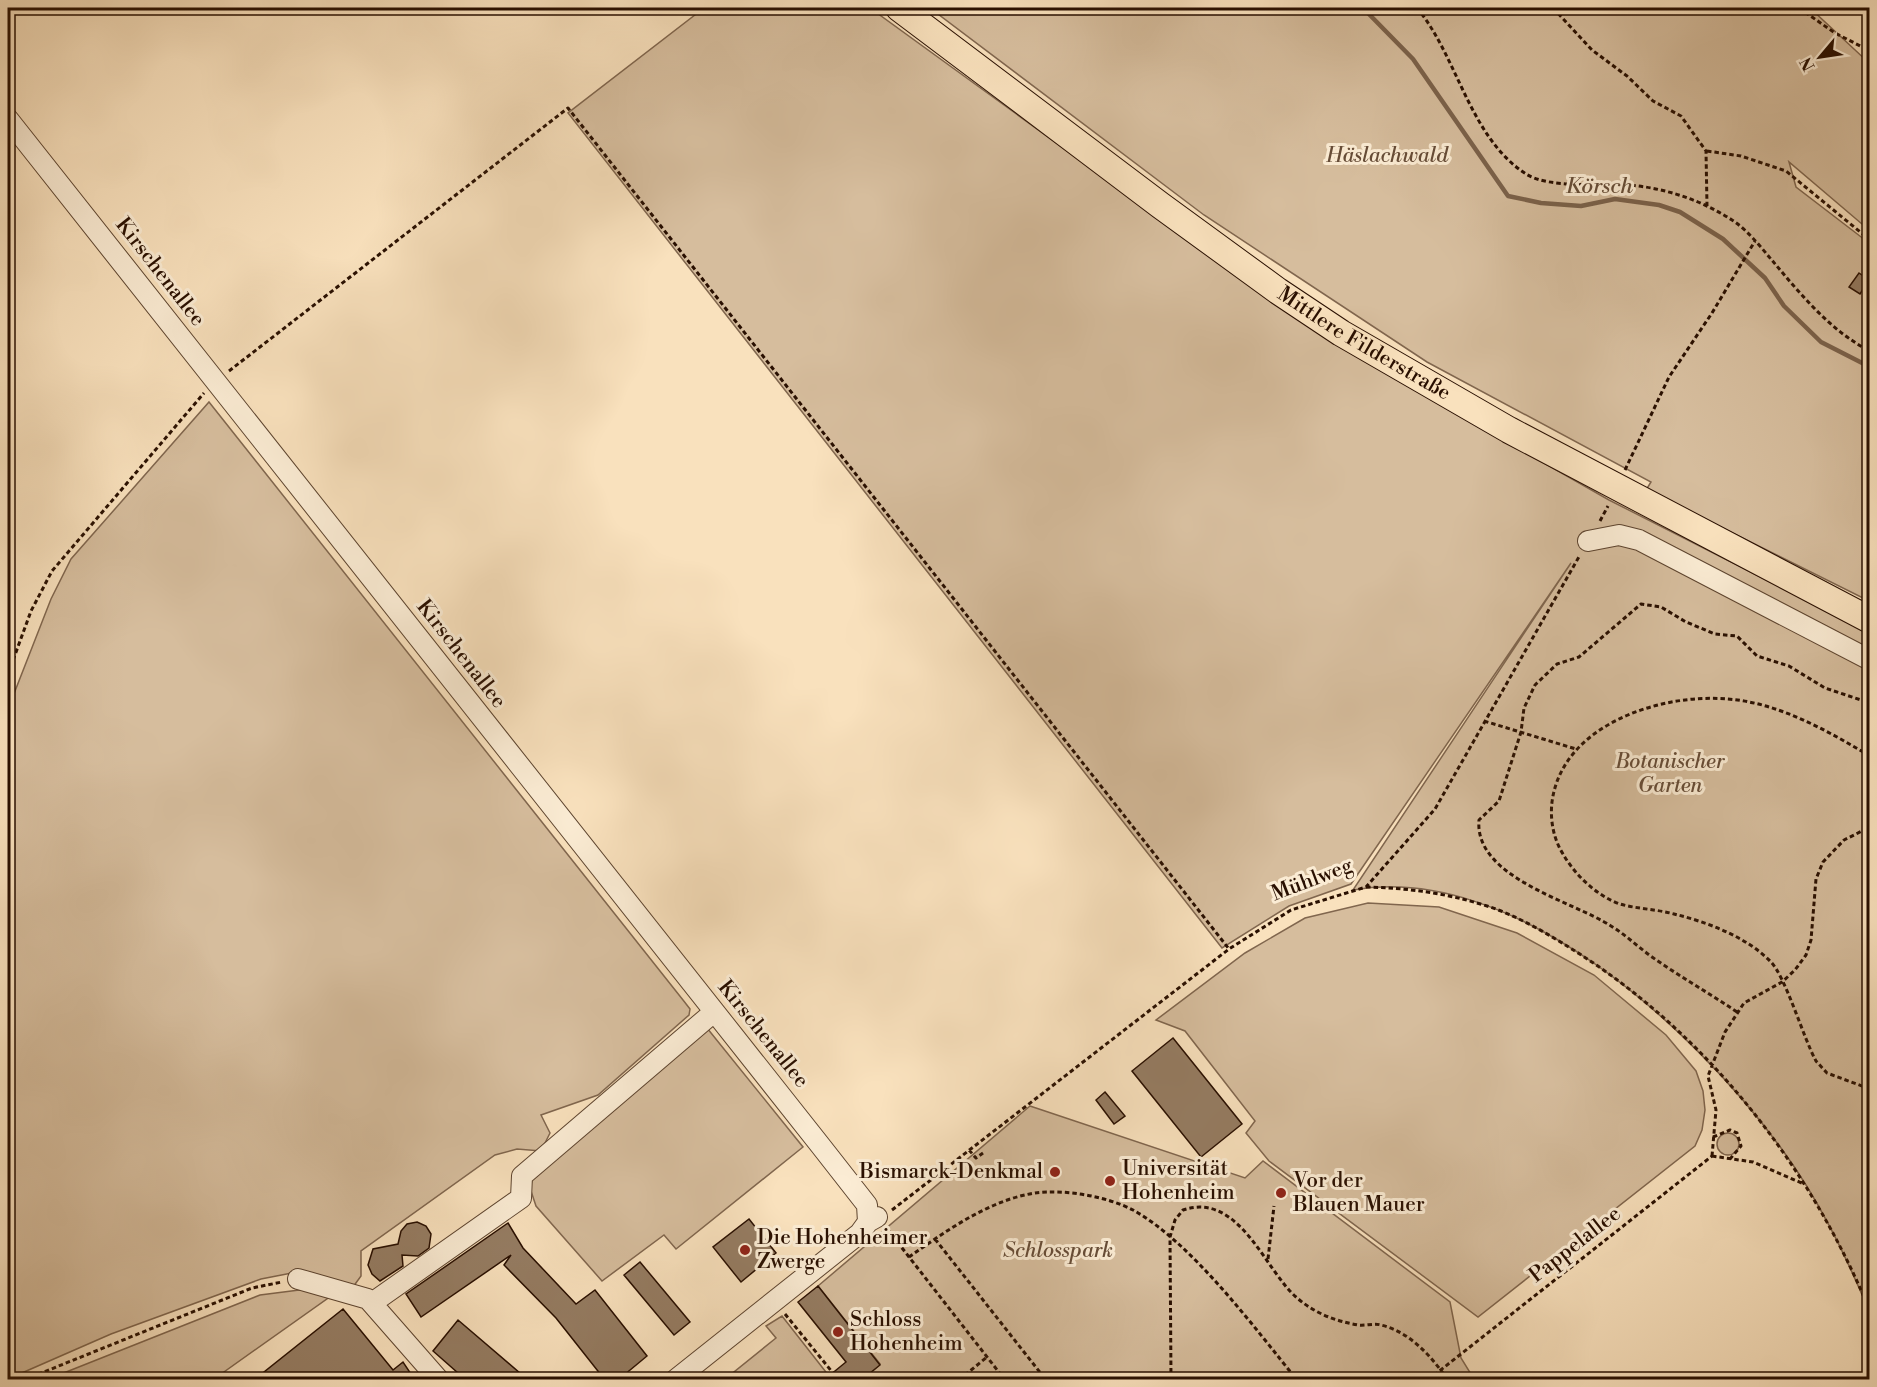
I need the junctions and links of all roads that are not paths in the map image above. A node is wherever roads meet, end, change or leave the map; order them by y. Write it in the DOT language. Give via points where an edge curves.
graph roads {
  1 [pos="898,8"];
  2 [pos="8,119"];
  3 [pos="1588,541"];
  4 [pos="1869,620"];
  5 [pos="1869,660"];
  6 [pos="714,1012"];
  7 [pos="298,1279"];
  8 [pos="372,1303"];
  9 [pos="439,1380"];
  10 [pos="675,1380"];
  1 -- 4 [label="main road, Mittlere Filderstraße" via="1278,291 1405,372"];
  2 -- 6 [label="street, Kirschenallee"];
  3 -- 5 [label="street" via="1619,535 1639,540"];
  6 -- 8 [label="street" via="522,1176 521,1198"];
  6 -- 10 [label="street, Kirschenallee" via="867,1205 873,1219"];
  7 -- 8 [label="street"];
  8 -- 9 [label="street"];
}
